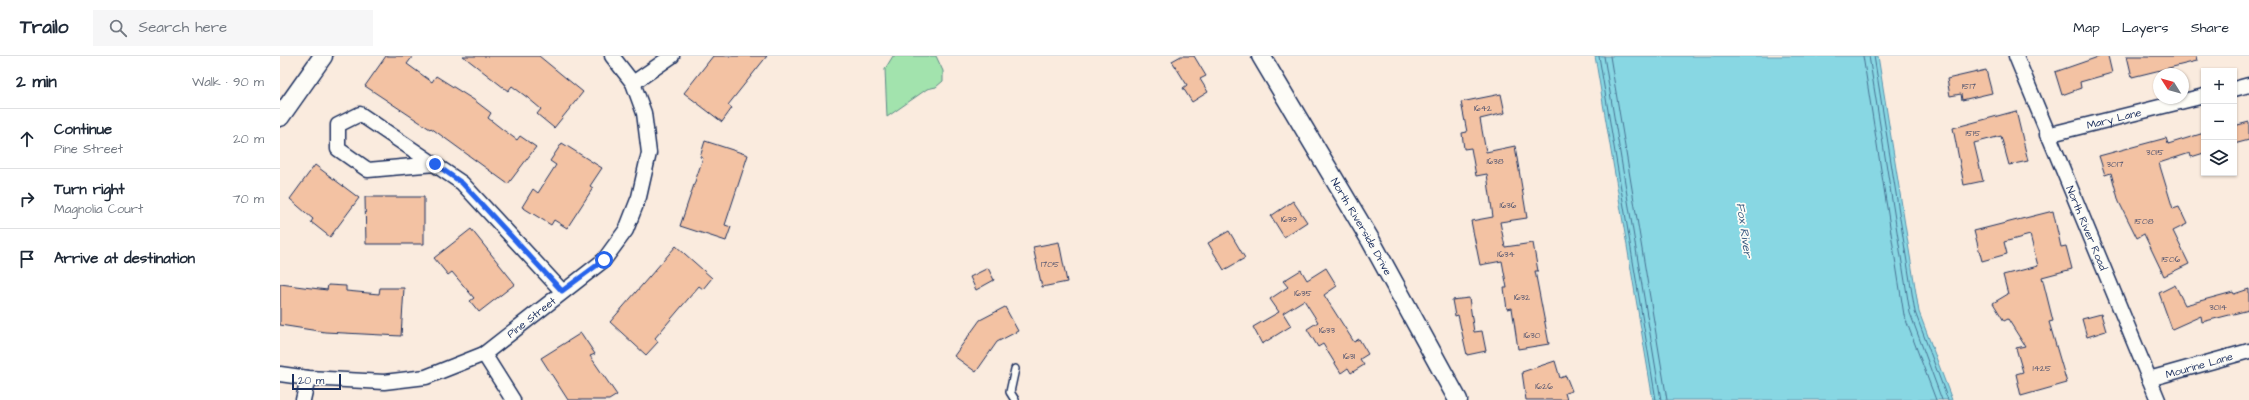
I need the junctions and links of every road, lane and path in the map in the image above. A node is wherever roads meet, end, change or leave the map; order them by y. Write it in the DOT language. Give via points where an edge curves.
graph roads {
  1 [pos="323,56"];
  2 [pos="612,56"];
  3 [pos="672,56"];
  4 [pos="1261,56"];
  5 [pos="2016,56"];
  6 [pos="633,83"];
  7 [pos="2249,85"];
  8 [pos="2237,88"];
  9 [pos="2201,97"];
  10 [pos="280,117"];
  11 [pos="2047,134"];
  12 [pos="435,164"];
  13 [pos="562,291"];
  14 [pos="2249,351"];
  15 [pos="484,354"];
  16 [pos="1015,369"];
  17 [pos="280,374"];
  18 [pos="308,378"];
  19 [pos="2149,379"];
  20 [pos="303,400"];
  21 [pos="513,400"];
  22 [pos="1015,400"];
  23 [pos="1458,400"];
  24 [pos="2158,400"];
  1 -- 10 [label="street"];
  2 -- 6 [label="street, Pine Street"];
  3 -- 6 [label="street"];
  4 -- 23 [label="street, North Riverside Drive" via="1371,241"];
  5 -- 11 [label="street, North River Road"];
  6 -- 13 [label="street, Pine Street" via="644,113 649,153 639,197 626,230 604,260"];
  7 -- 8 [label="street"];
  9 -- 11 [label="street, Mary Lane"];
  11 -- 19 [label="street, North River Road"];
  12 -- 12 [label="street" via="360,114 338,125 338,149 368,170"];
  12 -- 13 [label="street" via="462,183"];
  13 -- 15 [label="street, Pine Street"];
  14 -- 19 [label="street, Mourine Lane"];
  15 -- 18 [label="street, Pine Street" via="426,377 384,382"];
  15 -- 21 [label="street"];
  16 -- 22 [label="lane" via="1010,392"];
  17 -- 18 [label="street, Pine Street"];
  18 -- 20 [label="street"];
  19 -- 24 [label="street, North River Road"];
}
